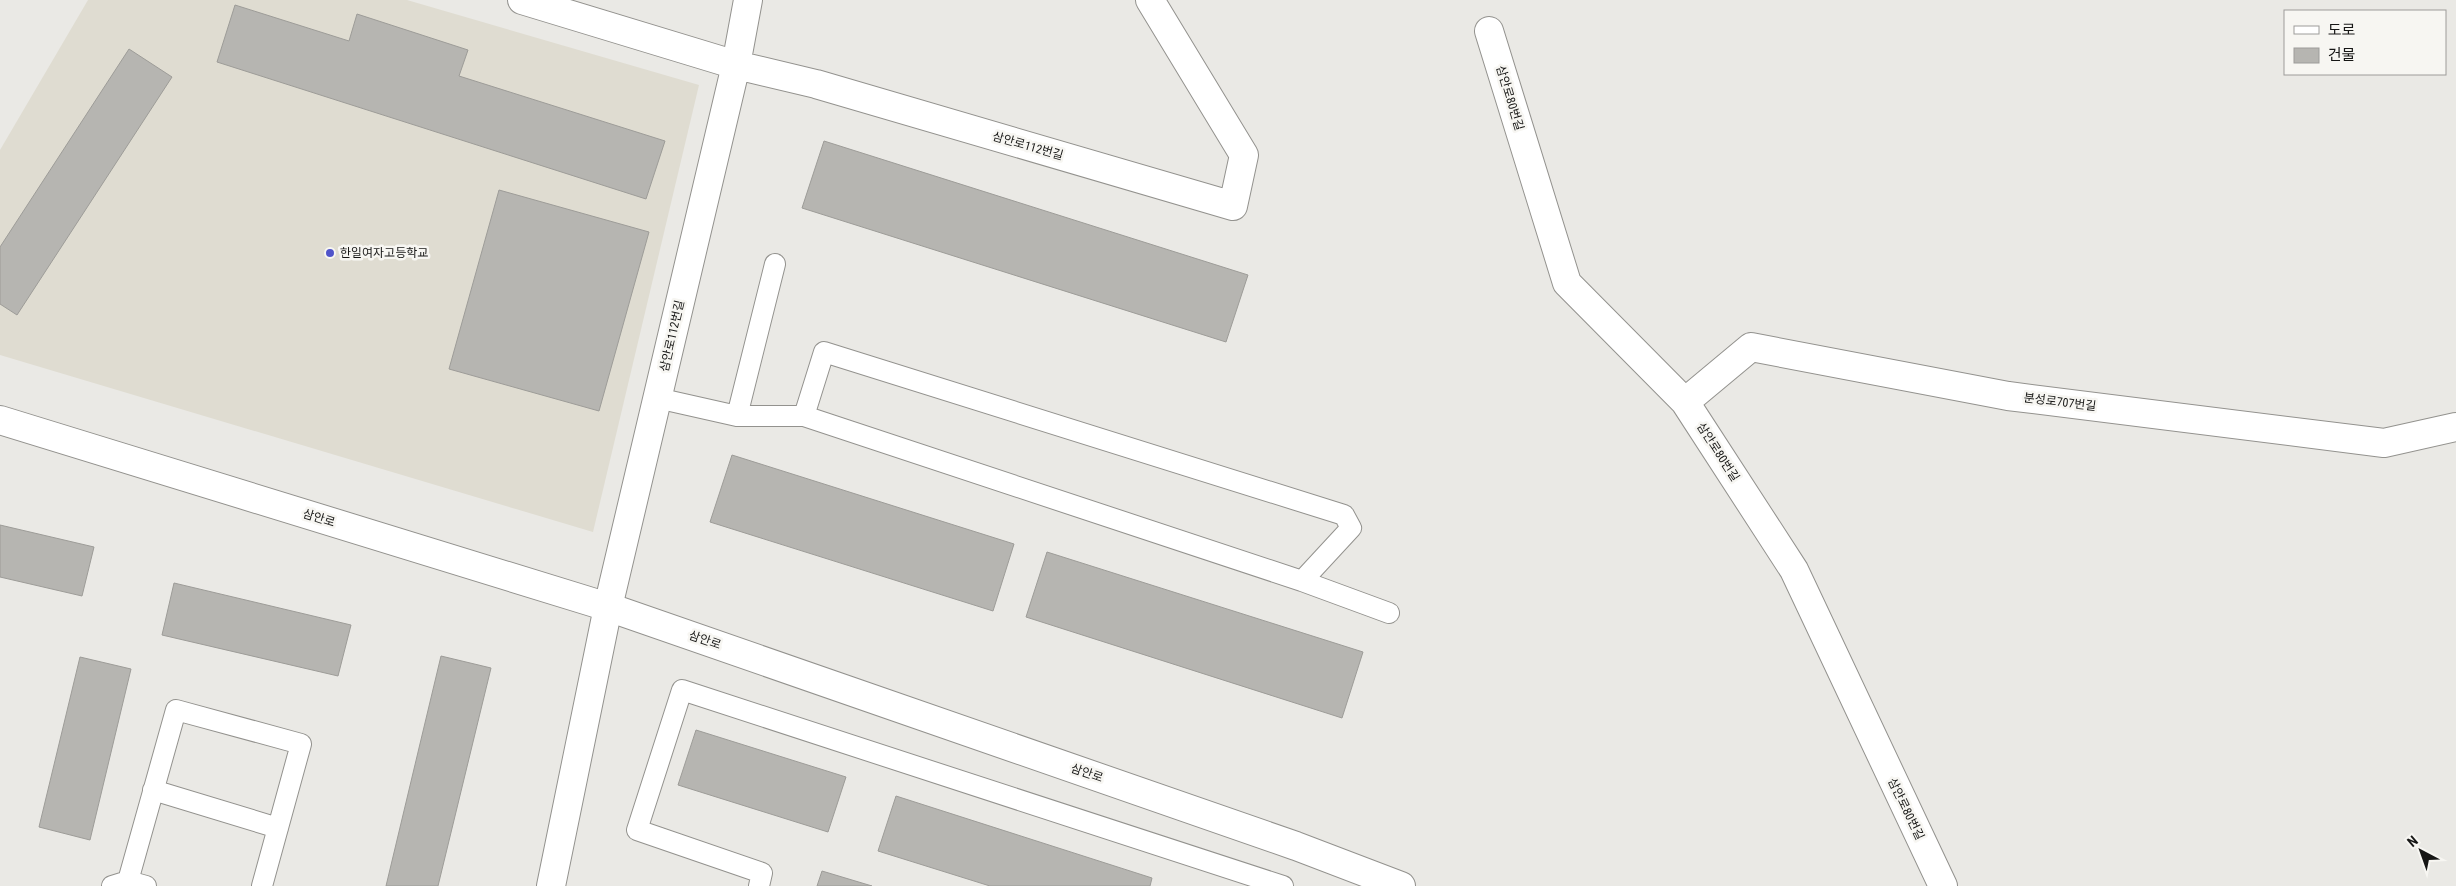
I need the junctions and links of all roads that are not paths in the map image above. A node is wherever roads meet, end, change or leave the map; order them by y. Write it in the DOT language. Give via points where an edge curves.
graph roads {
  1 [pos="522,0"];
  2 [pos="748,0"];
  3 [pos="1150,0"];
  4 [pos="1489,31"];
  5 [pos="736,65"];
  6 [pos="775,264"];
  7 [pos="657,398"];
  8 [pos="1685,402"];
  9 [pos="736,416"];
  10 [pos="804,416"];
  11 [pos="0,420"];
  12 [pos="2456,427"];
  13 [pos="1302,581"];
  14 [pos="608,607"];
  15 [pos="1389,613"];
  16 [pos="153,790"];
  17 [pos="278,828"];
  18 [pos="129,884"];
  19 [pos="262,886"];
  20 [pos="551,886"];
  21 [pos="759,886"];
  22 [pos="1283,886"];
  23 [pos="1401,886"];
  24 [pos="1943,886"];
  1 -- 5 [label="street, 삼안로112번길"];
  2 -- 5 [label="street, 삼안로112번길"];
  3 -- 5 [label="street, 삼안로112번길" via="1244,155 1233,206 816,84"];
  4 -- 8 [label="street, 삼안로80번길" via="1567,283"];
  5 -- 7 [label="street, 삼안로112번길"];
  6 -- 9 [label="lane"];
  7 -- 9 [label="lane"];
  7 -- 14 [label="street, 삼안로112번길"];
  8 -- 12 [label="street, 분성로707번길" via="1751,347 2008,396 2384,444"];
  8 -- 24 [label="street, 삼안로80번길" via="1794,570"];
  9 -- 10 [label="lane"];
  10 -- 13 [label="lane"];
  10 -- 13 [label="lane" via="824,352 1344,515 1351,528"];
  11 -- 14 [label="street, 삼안로"];
  13 -- 15 [label="lane"];
  14 -- 20 [label="street, 삼안로112번길"];
  14 -- 23 [label="street, 삼안로"];
  16 -- 17 [label="lane"];
  16 -- 17 [label="lane" via="176,710 301,744"];
  16 -- 18 [label="lane"];
  17 -- 19 [label="lane"];
  21 -- 22 [label="lane" via="762,873 637,830 682,690"];
}
